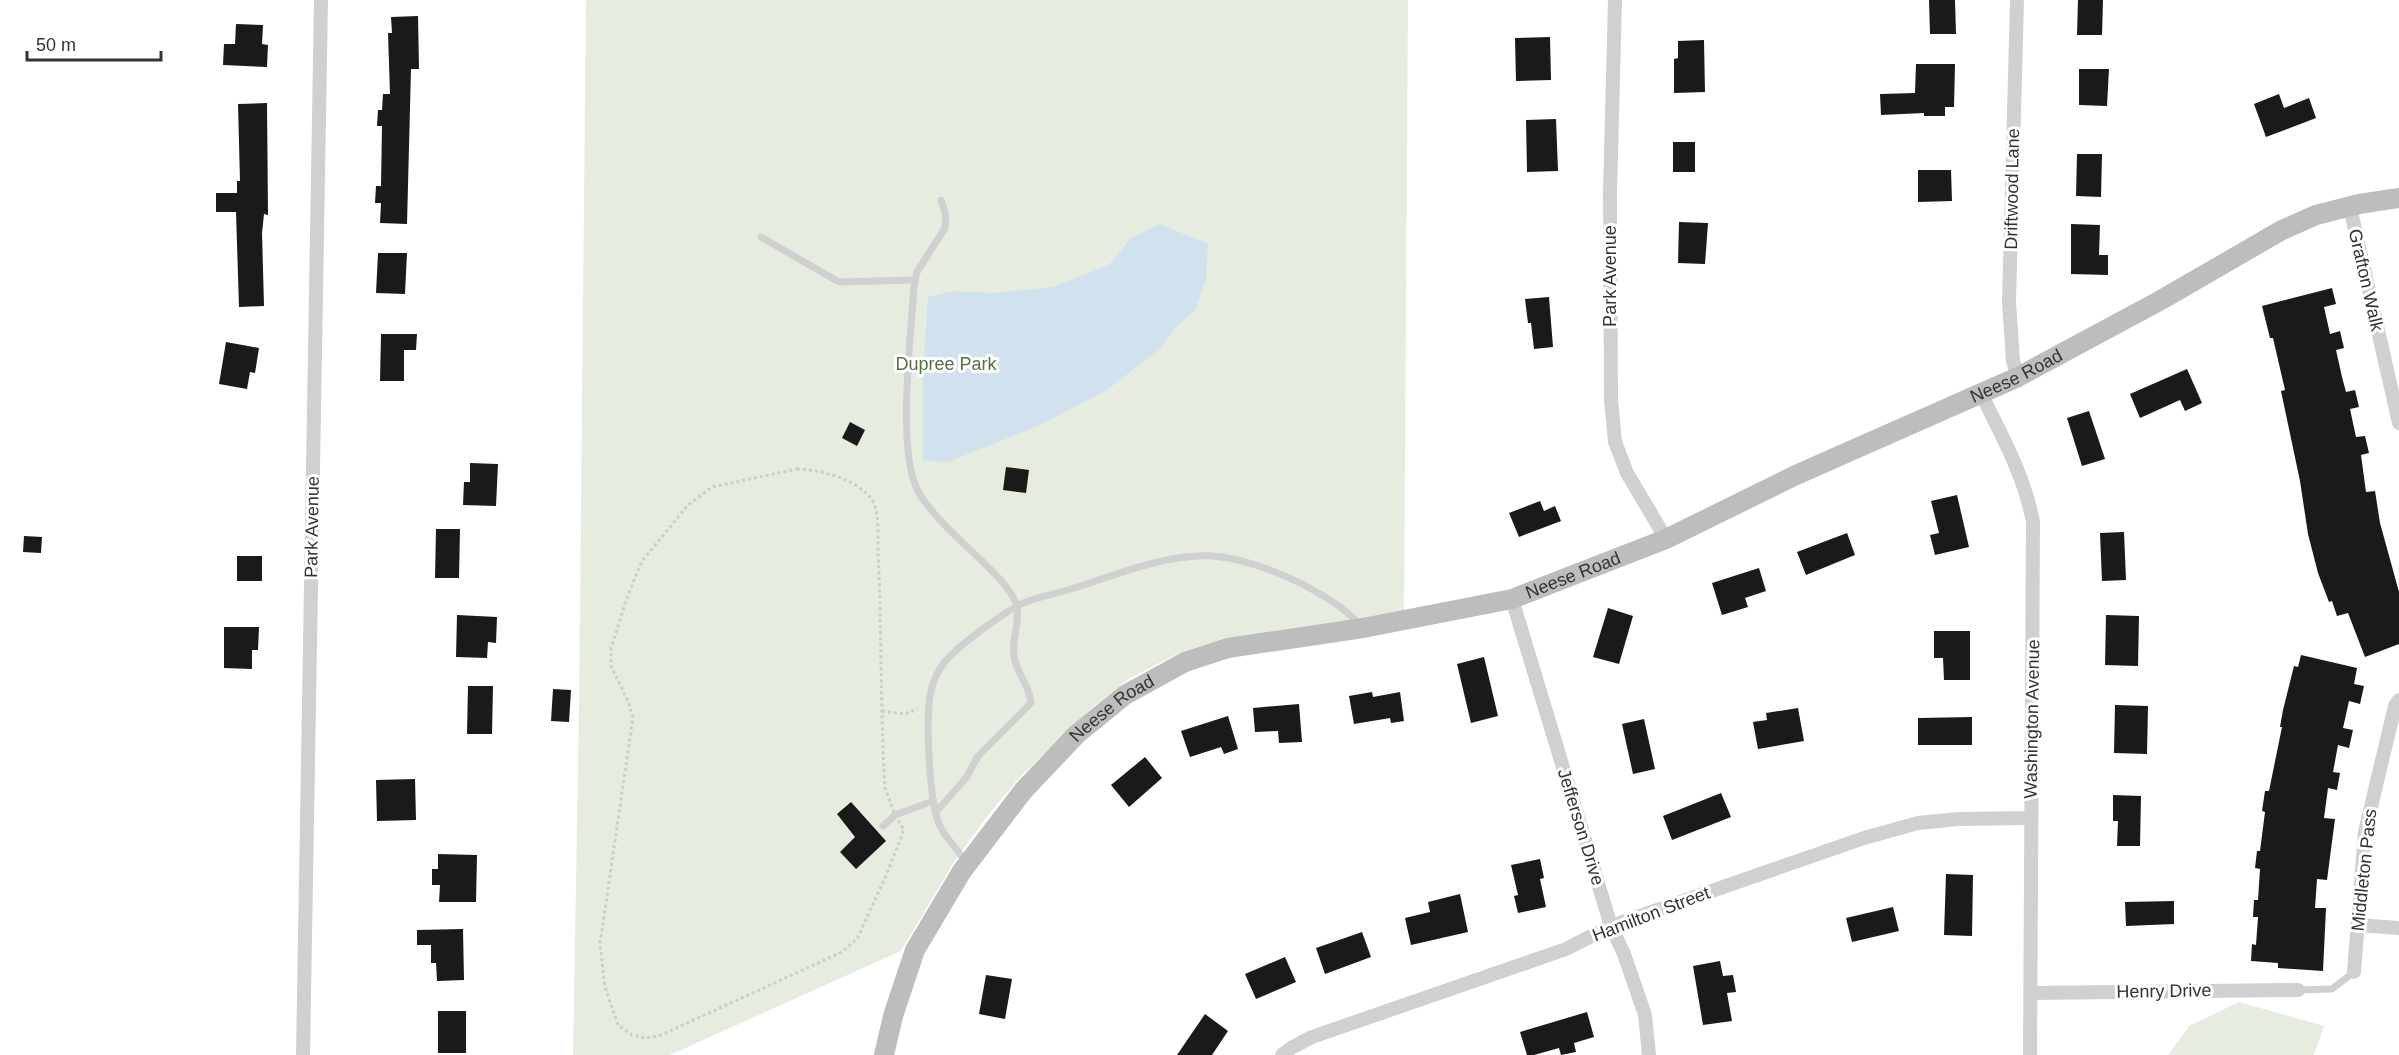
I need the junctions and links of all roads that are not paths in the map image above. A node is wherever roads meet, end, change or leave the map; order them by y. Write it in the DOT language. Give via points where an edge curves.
graph roads {
  1 [pos="321,0"];
  2 [pos="1615,0"];
  3 [pos="2017,0"];
  4 [pos="2399,198"];
  5 [pos="941,200"];
  6 [pos="2350,207"];
  7 [pos="761,237"];
  8 [pos="915,280"];
  9 [pos="2018,377"];
  10 [pos="1981,393"];
  11 [pos="2399,423"];
  12 [pos="1666,539"];
  13 [pos="1512,599"];
  14 [pos="1017,607"];
  15 [pos="1363,628"];
  16 [pos="2399,700"];
  17 [pos="933,801"];
  18 [pos="936,812"];
  19 [pos="2031,818"];
  20 [pos="883,826"];
  21 [pos="967,863"];
  22 [pos="2357,925"];
  23 [pos="1611,926"];
  24 [pos="2399,928"];
  25 [pos="2354,972"];
  26 [pos="2298,990"];
  27 [pos="2031,993"];
  28 [pos="303,1055"];
  29 [pos="884,1055"];
  30 [pos="1282,1055"];
  31 [pos="1649,1055"];
  32 [pos="2030,1055"];
  1 -- 28 [label="street, Park Avenue"];
  2 -- 12 [label="street, Park Avenue" via="1610,193 1611,400 1615,442 1627,473"];
  3 -- 9 [label="street, Driftwood Lane" via="2009,302 2013,361"];
  4 -- 6 [label="street, Neese Road"];
  5 -- 8 [label="lane" via="945,228"];
  6 -- 9 [label="street, Neese Road" via="2316,215 2282,230"];
  6 -- 11 [label="street, Grafton Walk"];
  7 -- 8 [label="lane" via="839,282"];
  8 -- 14 [label="lane" via="907,433 909,462 917,489 932,511 1006,586"];
  9 -- 10 [label="street, Neese Road"];
  10 -- 12 [label="street, Neese Road" via="1796,475"];
  10 -- 19 [label="street, Washington Avenue" via="2018,467 2033,522"];
  12 -- 13 [label="street, Neese Road"];
  13 -- 15 [label="street, Neese Road"];
  13 -- 23 [label="street, Jefferson Drive"];
  14 -- 15 [label="lane" via="1176,557 1214,556 1278,573 1342,607"];
  14 -- 17 [label="lane" via="945,661 936,675 928,721"];
  14 -- 18 [label="lane" via="1015,661 1031,703 978,756 966,778"];
  15 -- 21 [label="street, Neese Road" via="1228,648 1185,662 1125,695 1077,735 1023,790"];
  16 -- 22 [label="street, Middleton Pass" via="2365,831"];
  17 -- 18 [label="lane"];
  17 -- 20 [label="lane" via="895,815"];
  18 -- 21 [label="lane" via="940,826"];
  19 -- 23 [label="street, Hamilton Street" via="1917,823"];
  19 -- 27 [label="street, Washington Avenue"];
  21 -- 29 [label="street, Neese Road" via="915,950"];
  22 -- 24 [label="street"];
  22 -- 25 [label="street, Middleton Pass"];
  23 -- 30 [label="street, Hamilton Street" via="1566,949 1312,1037"];
  23 -- 31 [label="street, Jefferson Drive" via="1645,1015"];
  25 -- 26 [label="lane" via="2332,988"];
  26 -- 27 [label="street, Henry Drive"];
  27 -- 32 [label="street, Washington Avenue"];
}
